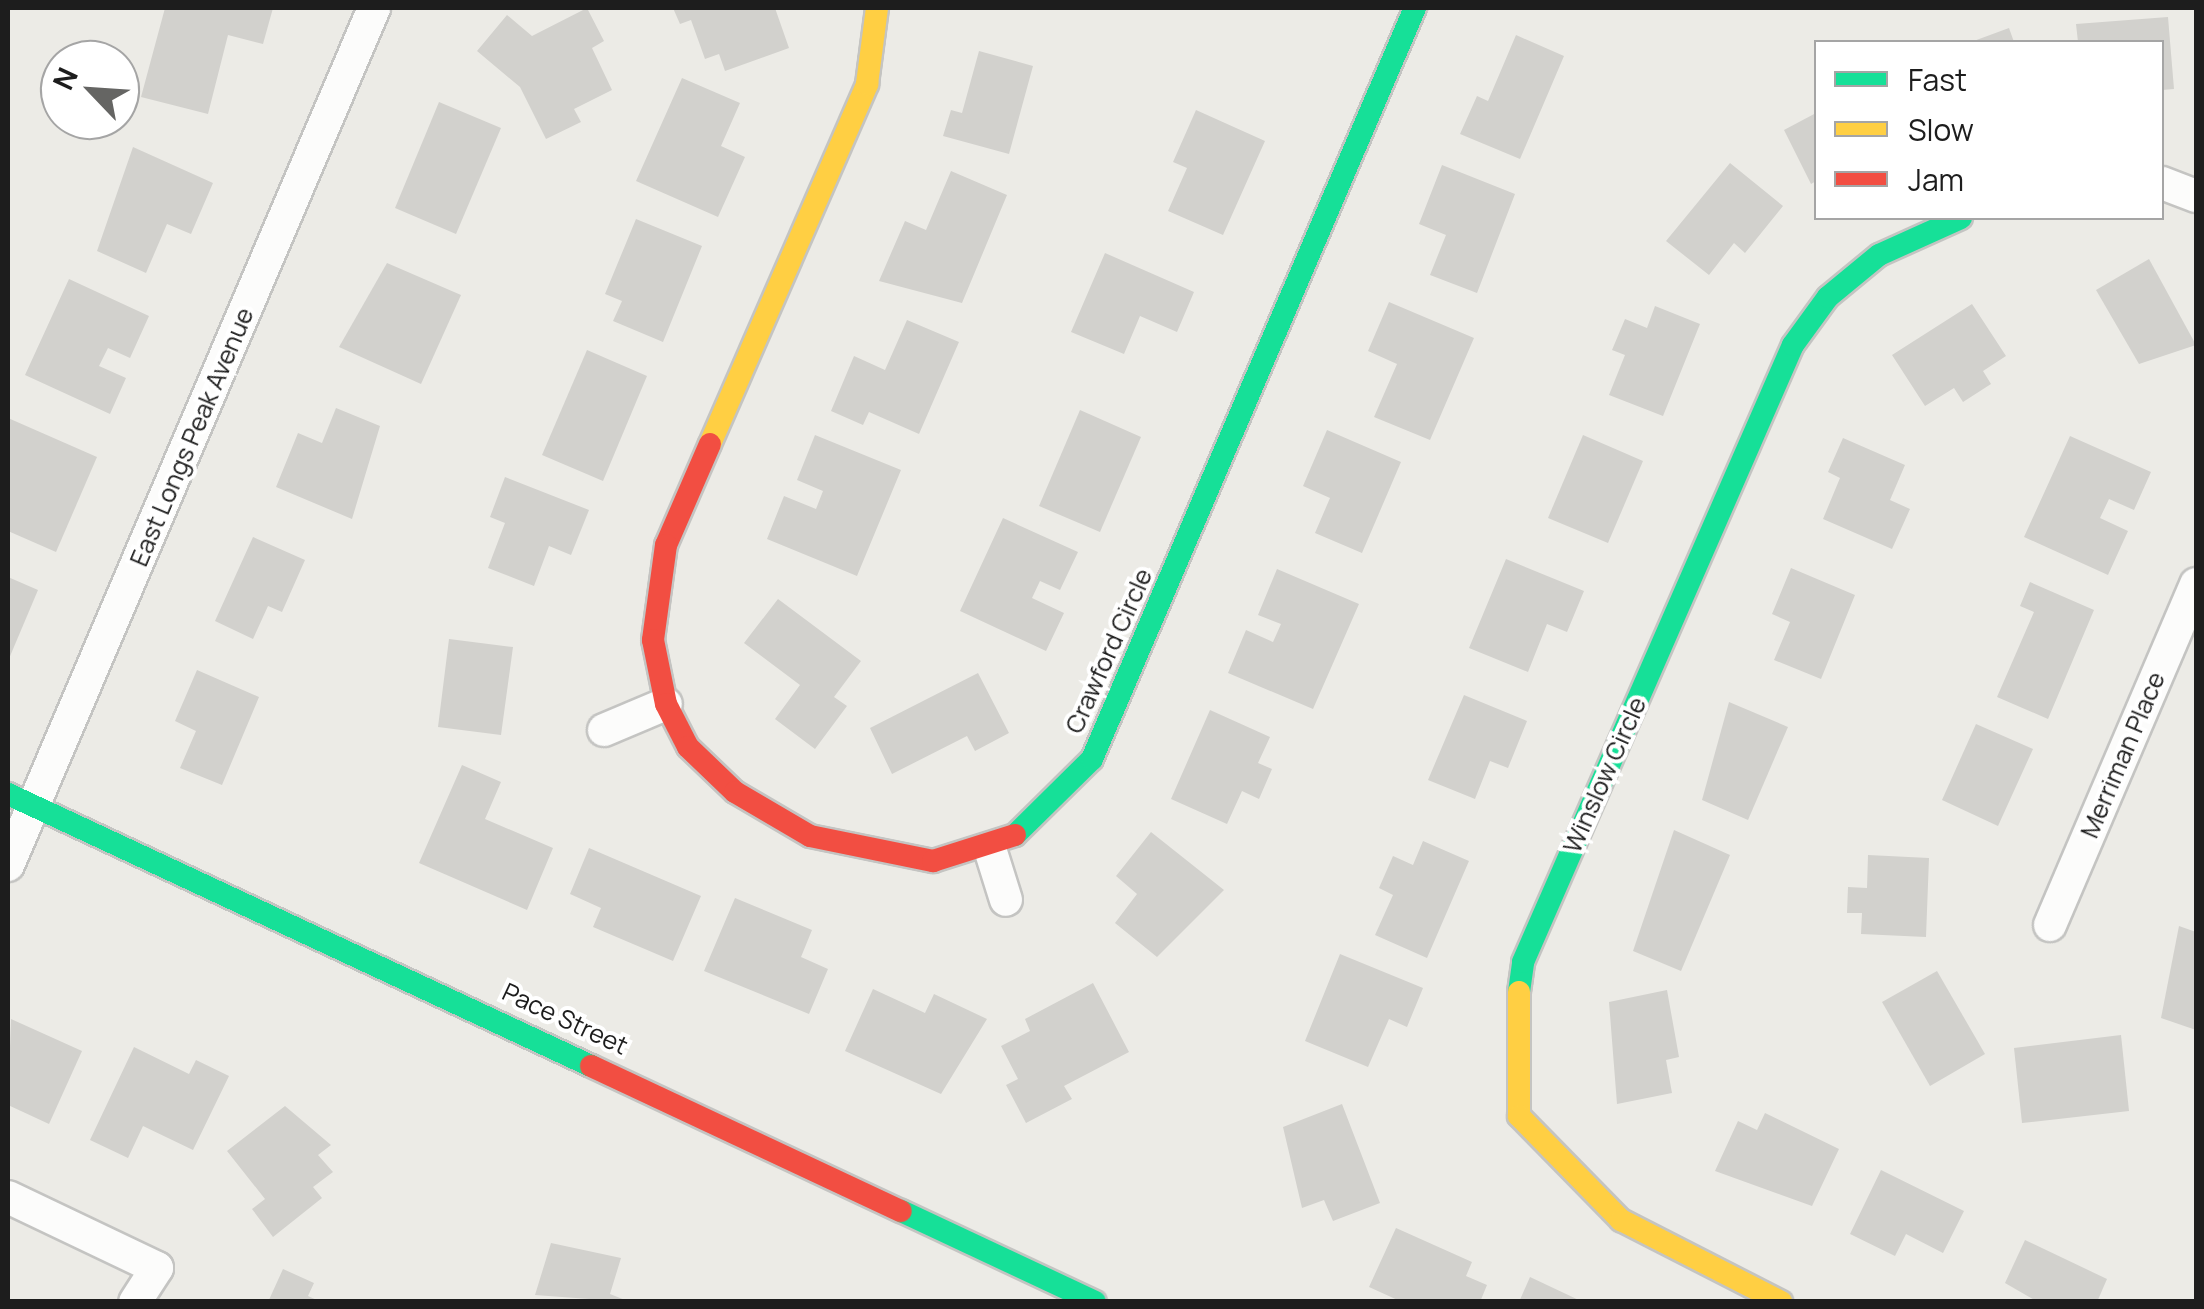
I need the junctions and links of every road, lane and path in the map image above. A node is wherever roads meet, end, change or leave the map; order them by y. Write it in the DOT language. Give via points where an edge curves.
graph roads {
  1 [pos="374,8"];
  2 [pos="877,8"];
  3 [pos="1416,8"];
  4 [pos="2164,184"];
  5 [pos="2196,196"];
  6 [pos="1958,220"];
  7 [pos="2196,584"];
  8 [pos="666,704"];
  9 [pos="604,730"];
  10 [pos="20,800"];
  11 [pos="991,852"];
  12 [pos="8,864"];
  13 [pos="1006,900"];
  14 [pos="2050,925"];
  15 [pos="8,1197"];
  16 [pos="135,1302"];
  17 [pos="1094,1302"];
  18 [pos="1781,1302"];
  1 -- 10 [label="street, East Longs Peak Avenue"];
  2 -- 8 [label="street, Crawford Circle" via="868,84 666,545 654,640"];
  3 -- 11 [label="street, Crawford Circle" via="1092,758 1053,806"];
  4 -- 5 [label="street"];
  6 -- 18 [label="street, Winslow Circle" via="1879,256 1828,297 1793,346 1523,962 1512,1039 1519,1116 1620,1220"];
  7 -- 14 [label="street, Merriman Place"];
  8 -- 9 [label="street"];
  8 -- 11 [label="street, Crawford Circle" via="688,747 735,792 810,836 934,862"];
  10 -- 12 [label="street, East Longs Peak Avenue"];
  10 -- 17 [label="street, Pace Street"];
  11 -- 13 [label="street"];
  15 -- 16 [label="street" via="158,1268"];
}
